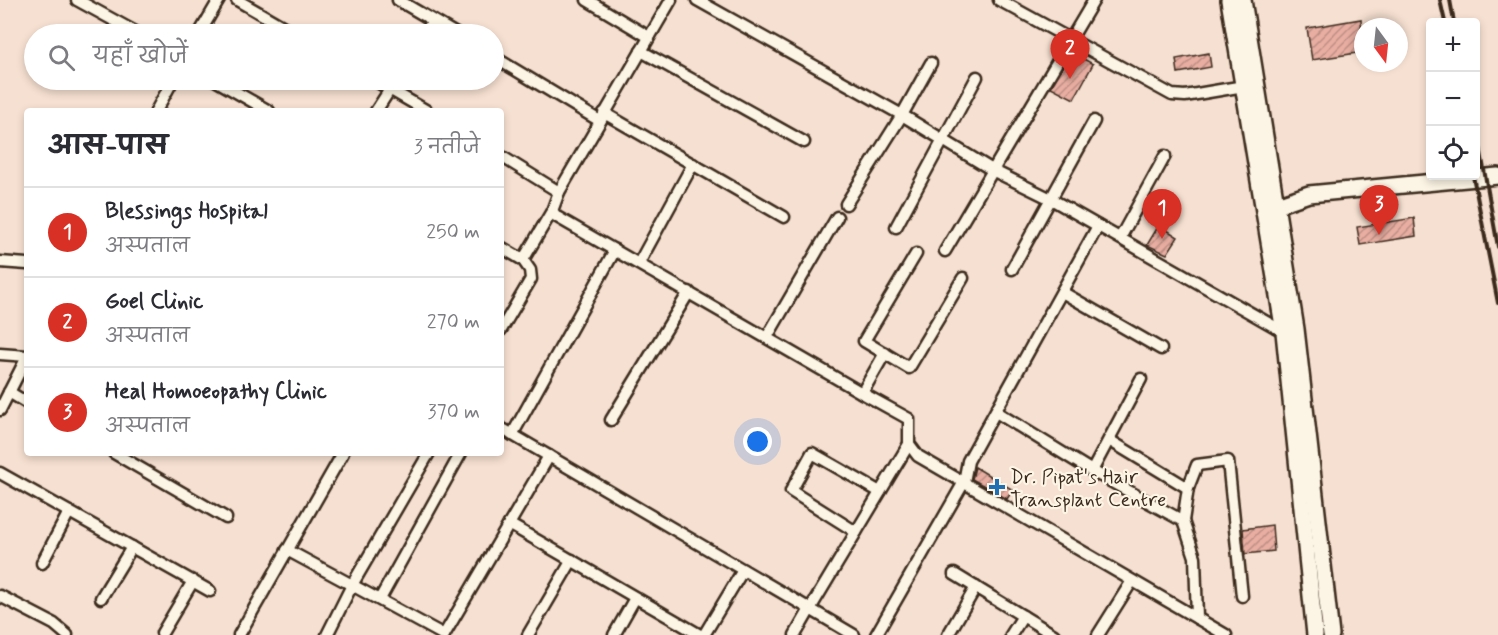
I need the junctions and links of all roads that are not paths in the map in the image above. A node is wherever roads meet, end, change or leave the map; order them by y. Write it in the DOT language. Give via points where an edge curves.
graph roads {
  1 [pos="77,0"];
  2 [pos="219,0"];
  3 [pos="237,0"];
  4 [pos="398,0"];
  5 [pos="587,0"];
  6 [pos="671,0"];
  7 [pos="697,0"];
  8 [pos="999,0"];
  9 [pos="1094,0"];
  10 [pos="1229,0"];
  11 [pos="1243,0"];
  12 [pos="433,21"];
  13 [pos="121,24"];
  14 [pos="205,24"];
  15 [pos="279,24"];
  16 [pos="431,24"];
  17 [pos="438,24"];
  18 [pos="649,37"];
  19 [pos="1070,39"];
  20 [pos="641,51"];
  21 [pos="504,63"];
  22 [pos="932,63"];
  23 [pos="977,76"];
  24 [pos="1244,86"];
  25 [pos="168,90"];
  26 [pos="232,90"];
  27 [pos="389,90"];
  28 [pos="401,90"];
  29 [pos="158,108"];
  30 [pos="264,108"];
  31 [pos="378,108"];
  32 [pos="423,108"];
  33 [pos="902,116"];
  34 [pos="602,117"];
  35 [pos="1094,121"];
  36 [pos="943,141"];
  37 [pos="804,142"];
  38 [pos="1165,156"];
  39 [pos="504,158"];
  40 [pos="693,164"];
  41 [pos="994,171"];
  42 [pos="1498,176"];
  43 [pos="559,192"];
  44 [pos="1051,199"];
  45 [pos="846,204"];
  46 [pos="1271,207"];
  47 [pos="552,211"];
  48 [pos="784,217"];
  49 [pos="837,217"];
  50 [pos="896,226"];
  51 [pos="1098,226"];
  52 [pos="1119,238"];
  53 [pos="504,249"];
  54 [pos="615,250"];
  55 [pos="945,251"];
  56 [pos="916,254"];
  57 [pos="523,260"];
  58 [pos="0,262"];
  59 [pos="639,263"];
  60 [pos="24,264"];
  61 [pos="1012,269"];
  62 [pos="963,278"];
  63 [pos="689,292"];
  64 [pos="1062,292"];
  65 [pos="504,325"];
  66 [pos="1284,332"];
  67 [pos="767,337"];
  68 [pos="1161,349"];
  69 [pos="885,353"];
  70 [pos="0,354"];
  71 [pos="24,356"];
  72 [pos="24,362"];
  73 [pos="1141,379"];
  74 [pos="9,392"];
  75 [pos="862,393"];
  76 [pos="24,401"];
  77 [pos="0,410"];
  78 [pos="996,412"];
  79 [pos="611,420"];
  80 [pos="504,430"];
  81 [pos="512,435"];
  82 [pos="1109,440"];
  83 [pos="909,444"];
  84 [pos="119,456"];
  85 [pos="341,456"];
  86 [pos="427,456"];
  87 [pos="459,456"];
  88 [pos="549,456"];
  89 [pos="1092,471"];
  90 [pos="0,473"];
  91 [pos="963,482"];
  92 [pos="1188,488"];
  93 [pos="880,492"];
  94 [pos="69,512"];
  95 [pos="226,518"];
  96 [pos="1183,521"];
  97 [pos="509,524"];
  98 [pos="856,532"];
  99 [pos="132,547"];
  100 [pos="287,550"];
  101 [pos="572,560"];
  102 [pos="42,563"];
  103 [pos="743,570"];
  104 [pos="954,574"];
  105 [pos="193,581"];
  106 [pos="1131,581"];
  107 [pos="352,585"];
  108 [pos="976,587"];
  109 [pos="210,591"];
  110 [pos="0,596"];
  111 [pos="1242,596"];
  112 [pos="101,598"];
  113 [pos="635,598"];
  114 [pos="380,599"];
  115 [pos="810,609"];
  116 [pos="1023,616"];
  117 [pos="1197,618"];
  118 [pos="431,632"];
  119 [pos="162,633"];
  120 [pos="67,635"];
  121 [pos="238,635"];
  122 [pos="327,635"];
  123 [pos="444,635"];
  124 [pos="528,635"];
  125 [pos="614,635"];
  126 [pos="700,635"];
  127 [pos="704,635"];
  128 [pos="795,635"];
  129 [pos="854,635"];
  130 [pos="876,635"];
  131 [pos="948,635"];
  132 [pos="1011,635"];
  133 [pos="1054,635"];
  134 [pos="1098,635"];
  135 [pos="1226,635"];
  136 [pos="1315,635"];
  137 [pos="1331,635"];
  1 -- 13 [label="street"];
  2 -- 14 [label="street"];
  3 -- 15 [label="street"];
  4 -- 12 [label="street"];
  5 -- 18 [label="street"];
  6 -- 18 [label="street"];
  7 -- 33 [label="street"];
  8 -- 19 [label="street"];
  9 -- 19 [label="street"];
  10 -- 24 [label="street"];
  11 -- 46 [label="street"];
  12 -- 16 [label="street"];
  12 -- 17 [label="street"];
  18 -- 20 [label="street"];
  19 -- 24 [label="street" via="1172,95"];
  19 -- 41 [label="street"];
  20 -- 34 [label="street"];
  20 -- 37 [label="street"];
  21 -- 34 [label="street"];
  22 -- 33 [label="street"];
  23 -- 36 [label="street"];
  24 -- 46 [label="street"];
  25 -- 29 [label="street"];
  26 -- 30 [label="street"];
  27 -- 31 [label="street"];
  28 -- 32 [label="street"];
  33 -- 36 [label="street"];
  33 -- 45 [label="street"];
  34 -- 40 [label="street"];
  34 -- 43 [label="street"];
  35 -- 44 [label="street"];
  36 -- 41 [label="street"];
  36 -- 50 [label="street"];
  38 -- 52 [label="street"];
  39 -- 43 [label="street"];
  40 -- 48 [label="street"];
  40 -- 59 [label="street"];
  41 -- 44 [label="street"];
  41 -- 55 [label="street"];
  42 -- 46 [label="street" via="1309,194"];
  43 -- 47 [label="street"];
  44 -- 51 [label="street"];
  44 -- 61 [label="street"];
  46 -- 66 [label="street"];
  46 -- 137 [label="street" via="1304,388"];
  47 -- 54 [label="street"];
  47 -- 57 [label="street"];
  49 -- 67 [label="street"];
  51 -- 52 [label="street"];
  51 -- 64 [label="street"];
  52 -- 66 [label="street"];
  53 -- 57 [label="street"];
  54 -- 59 [label="street"];
  54 -- 81 [label="street"];
  56 -- 69 [label="street" via="864,341"];
  57 -- 65 [label="street" via="531,279"];
  58 -- 60 [label="street"];
  59 -- 63 [label="street"];
  62 -- 69 [label="street" via="909,368"];
  63 -- 67 [label="street"];
  63 -- 79 [label="street"];
  64 -- 68 [label="street"];
  64 -- 78 [label="street"];
  66 -- 136 [label="street"];
  67 -- 75 [label="street"];
  69 -- 75 [label="street"];
  70 -- 71 [label="street"];
  72 -- 74 [label="street"];
  73 -- 82 [label="street"];
  74 -- 76 [label="street"];
  74 -- 77 [label="street"];
  75 -- 83 [label="street" via="909,419"];
  78 -- 89 [label="street"];
  78 -- 91 [label="street" via="968,461"];
  80 -- 81 [label="street"];
  81 -- 88 [label="street"];
  82 -- 89 [label="street"];
  82 -- 92 [label="street"];
  83 -- 91 [label="street" via="918,456"];
  83 -- 93 [label="street"];
  84 -- 95 [label="street"];
  85 -- 100 [label="street"];
  86 -- 107 [label="street"];
  87 -- 114 [label="street"];
  88 -- 97 [label="street"];
  88 -- 103 [label="street"];
  89 -- 96 [label="street"];
  90 -- 94 [label="street"];
  91 -- 106 [label="street"];
  91 -- 130 [label="street"];
  92 -- 96 [label="street"];
  92 -- 111 [label="street" via="1197,465 1228,461"];
  93 -- 98 [label="street"];
  93 -- 98 [label="street" via="812,453 791,491"];
  94 -- 99 [label="street"];
  94 -- 102 [label="street"];
  96 -- 117 [label="street" via="1195,557"];
  97 -- 101 [label="street"];
  97 -- 123 [label="street"];
  98 -- 115 [label="street"];
  99 -- 105 [label="street"];
  99 -- 112 [label="street"];
  100 -- 107 [label="street"];
  100 -- 121 [label="street"];
  101 -- 113 [label="street"];
  101 -- 124 [label="street"];
  103 -- 115 [label="street"];
  103 -- 127 [label="street"];
  104 -- 108 [label="street"];
  105 -- 109 [label="street"];
  105 -- 119 [label="street"];
  106 -- 117 [label="street"];
  106 -- 134 [label="street"];
  107 -- 114 [label="street"];
  107 -- 122 [label="street"];
  108 -- 116 [label="street"];
  108 -- 131 [label="street"];
  110 -- 120 [label="street"];
  113 -- 125 [label="street"];
  113 -- 126 [label="street"];
  114 -- 118 [label="street"];
  115 -- 128 [label="street"];
  115 -- 129 [label="street"];
  116 -- 132 [label="street"];
  116 -- 133 [label="street"];
  117 -- 135 [label="street"];
  118 -- 123 [label="street"];
}
